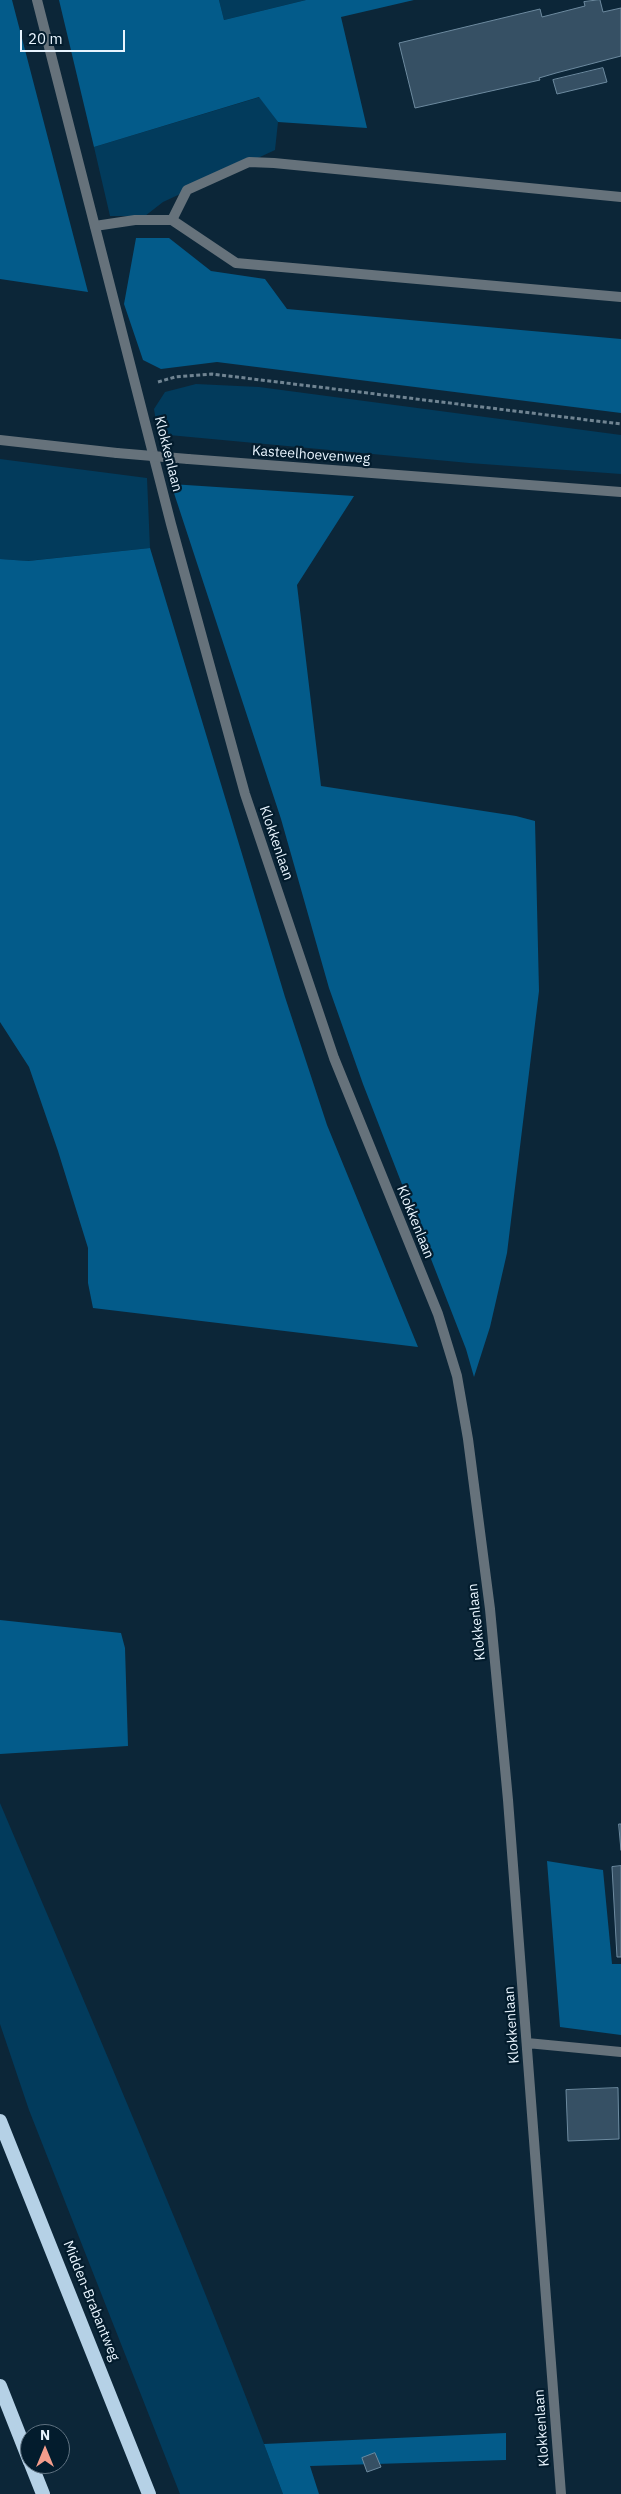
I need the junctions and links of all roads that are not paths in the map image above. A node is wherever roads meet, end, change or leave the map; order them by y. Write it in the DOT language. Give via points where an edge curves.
graph roads {
  1 [pos="37,0"];
  2 [pos="621,198"];
  3 [pos="172,220"];
  4 [pos="95,226"];
  5 [pos="621,296"];
  6 [pos="0,440"];
  7 [pos="621,492"];
  8 [pos="527,2043"];
  9 [pos="621,2052"];
  10 [pos="0,2121"];
  11 [pos="0,2386"];
  12 [pos="20,2437"];
  13 [pos="35,2474"];
  14 [pos="43,2494"];
  15 [pos="149,2494"];
  16 [pos="561,2494"];
  1 -- 4 [label="street, Klokkenlaan"];
  2 -- 3 [label="street" via="249,162 187,190"];
  3 -- 4 [label="street" via="135,220"];
  3 -- 5 [label="street" via="236,263"];
  4 -- 8 [label="street, Klokkenlaan" via="171,524 245,794 334,1058 438,1314 457,1376 491,1619"];
  6 -- 7 [label="street, Kasteelhoevenweg, bridge" via="188,459"];
  8 -- 9 [label="street"];
  8 -- 16 [label="street, Klokkenlaan"];
  10 -- 15 [label="highway, Midden-Brabantweg"];
  11 -- 12 [label="highway"];
  13 -- 14 [label="highway"];
}
